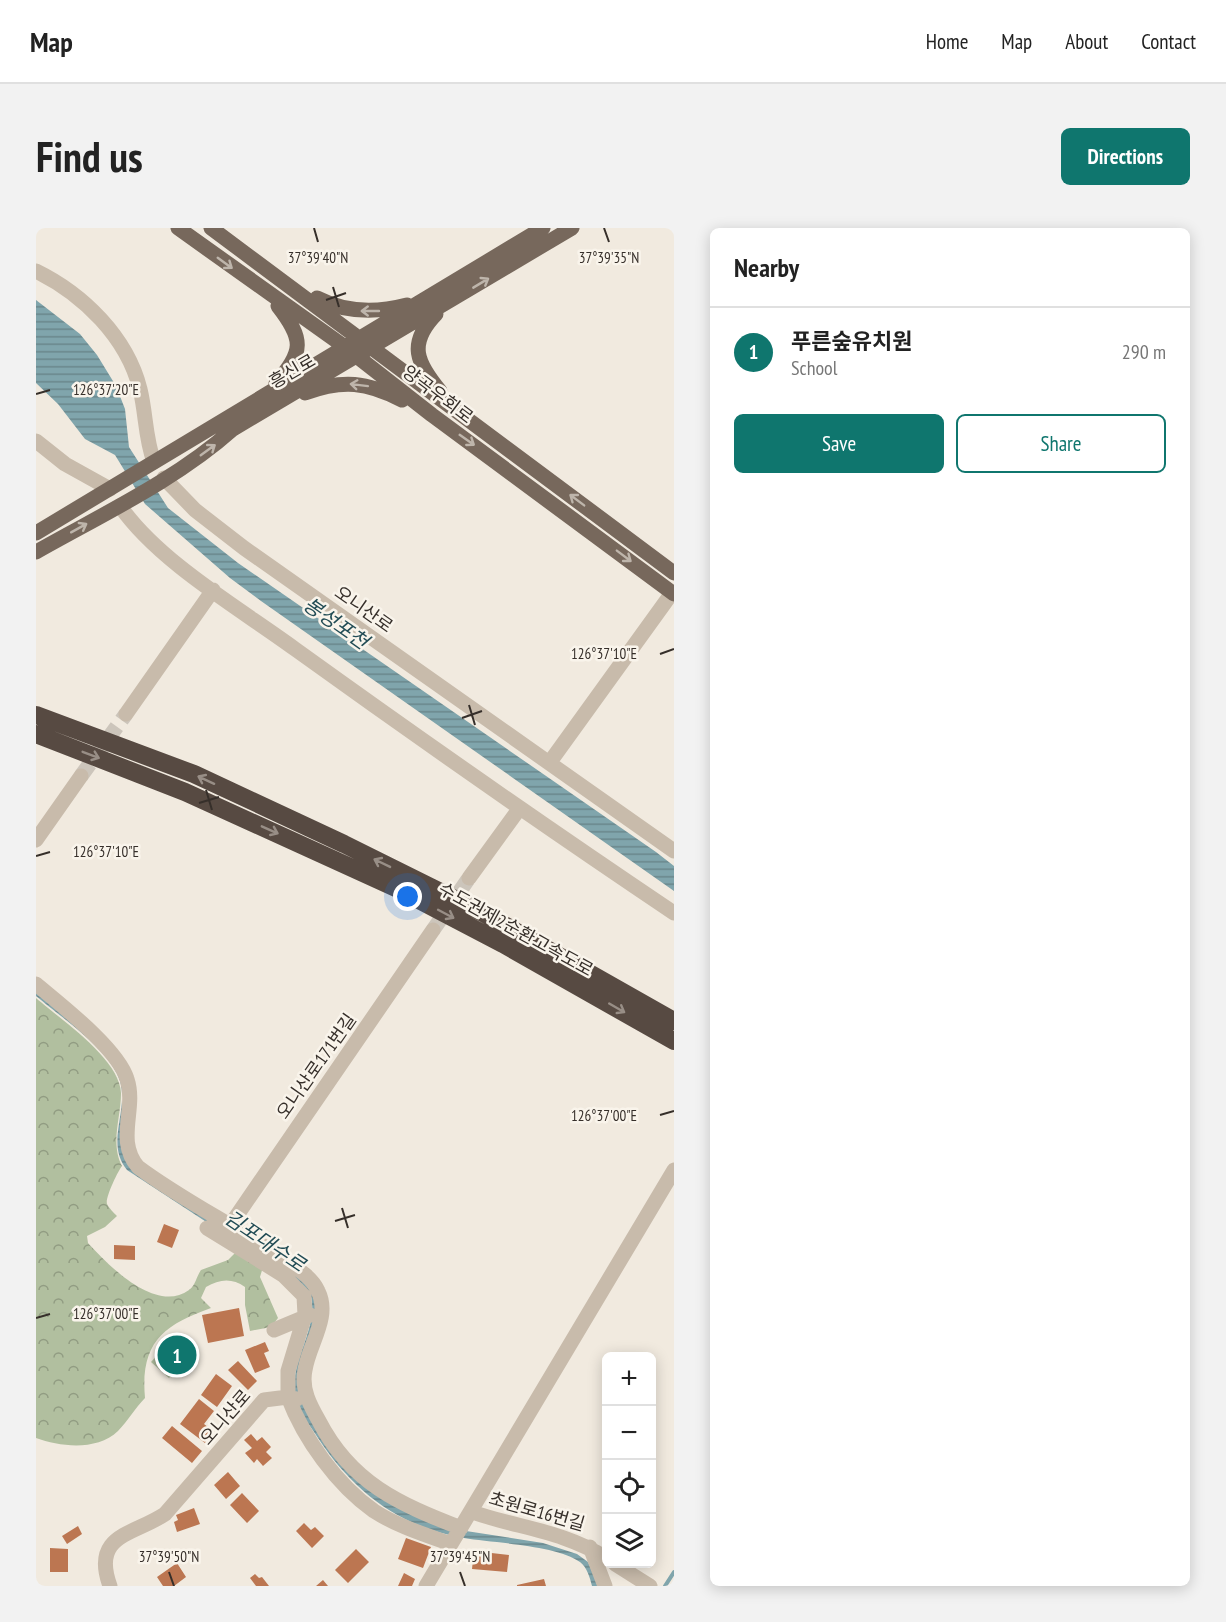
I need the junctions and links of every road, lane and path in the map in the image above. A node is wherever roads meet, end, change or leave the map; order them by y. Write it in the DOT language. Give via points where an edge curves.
graph roads {
  1 [pos="178,228"];
  2 [pos="211,228"];
  3 [pos="543,228"];
  4 [pos="572,228"];
  5 [pos="36,271"];
  6 [pos="291,286"];
  7 [pos="270,296"];
  8 [pos="427,299"];
  9 [pos="447,304"];
  10 [pos="366,342"];
  11 [pos="351,351"];
  12 [pos="268,400"];
  13 [pos="458,412"];
  14 [pos="432,415"];
  15 [pos="36,441"];
  16 [pos="151,464"];
  17 [pos="161,480"];
  18 [pos="112,487"];
  19 [pos="121,505"];
  20 [pos="36,533"];
  21 [pos="36,552"];
  22 [pos="674,573"];
  23 [pos="213,590"];
  24 [pos="673,593"];
  25 [pos="126,714"];
  26 [pos="36,715"];
  27 [pos="36,734"];
  28 [pos="550,762"];
  29 [pos="81,776"];
  30 [pos="519,809"];
  31 [pos="36,840"];
  32 [pos="674,851"];
  33 [pos="469,878"];
  34 [pos="674,913"];
  35 [pos="433,930"];
  36 [pos="36,984"];
  37 [pos="674,1021"];
  38 [pos="674,1041"];
  39 [pos="674,1170"];
  40 [pos="231,1224"];
  41 [pos="207,1228"];
  42 [pos="313,1315"];
  43 [pos="274,1330"];
  44 [pos="298,1399"];
  45 [pos="472,1512"];
  46 [pos="456,1536"];
  47 [pos="590,1547"];
  48 [pos="602,1555"];
  49 [pos="623,1568"];
  50 [pos="110,1586"];
  51 [pos="426,1586"];
  52 [pos="605,1586"];
  53 [pos="650,1586"];
  1 -- 7 [label="main road, 양곡우회로, one-way"];
  2 -- 6 [label="main road, 양곡우회로"];
  3 -- 8 [label="main road, 흥신로"];
  9 -- 4 [label="main road, 흥신로, one-way"];
  5 -- 16 [label="street" via="71,294 109,328 127,352 140,389"];
  8 -- 6 [label="main road, one-way" via="388,310 359,310 330,305"];
  6 -- 10 [label="main road, 양곡우회로"];
  7 -- 11 [label="main road, 양곡우회로"];
  7 -- 12 [label="main road" via="298,337 292,364"];
  8 -- 10 [label="main road, 흥신로"];
  9 -- 10 [label="main road, 흥신로"];
  9 -- 13 [label="main road" via="420,336 417,351 420,364"];
  10 -- 11 [label="main road, 흥신로"];
  10 -- 13 [label="main road, 양곡우회로"];
  11 -- 12 [label="main road, 흥신로"];
  11 -- 14 [label="main road, 양곡우회로"];
  14 -- 12 [label="main road, one-way" via="362,384 342,383"];
  12 -- 16 [label="main road, 흥신로"];
  17 -- 12 [label="main road, 흥신로, one-way" via="209,450"];
  22 -- 13 [label="main road, 양곡우회로, one-way"];
  14 -- 24 [label="main road, 양곡우회로, one-way"];
  15 -- 18 [label="street" via="65,464"];
  16 -- 18 [label="main road, 흥신로"];
  17 -- 19 [label="main road, 흥신로"];
  17 -- 28 [label="street, 오니산로" via="244,548"];
  18 -- 20 [label="main road, 흥신로"];
  21 -- 19 [label="main road, 흥신로, one-way"];
  19 -- 23 [label="street" via="133,525"];
  23 -- 25 [label="street"];
  23 -- 30 [label="street"];
  24 -- 28 [label="street"];
  37 -- 26 [label="highway, 수도권제2순환고속도로, one-way" via="483,913 344,844 194,774"];
  27 -- 38 [label="highway, 수도권제2순환고속도로, one-way" via="185,792 396,888"];
  28 -- 32 [label="street, 오니산로"];
  29 -- 31 [label="street"];
  30 -- 33 [label="street"];
  30 -- 34 [label="street"];
  35 -- 40 [label="street, 오니산로171번길"];
  36 -- 40 [label="street" via="123,1068 129,1089 126,1143 133,1161 149,1175"];
  39 -- 45 [label="street"];
  40 -- 42 [label="street" via="312,1282 320,1297"];
  41 -- 42 [label="street" via="294,1284"];
  42 -- 43 [label="street"];
  42 -- 44 [label="street"];
  42 -- 44 [label="street" via="290,1363"];
  44 -- 46 [label="street" via="354,1470 394,1500"];
  44 -- 46 [label="street" via="297,1418 355,1494 395,1522"];
  44 -- 50 [label="street, 오니산로" via="264,1400 165,1514 118,1537 107,1550 105,1571"];
  45 -- 46 [label="street"];
  45 -- 47 [label="street, 초원로16번길" via="564,1536"];
  46 -- 51 [label="street"];
  47 -- 48 [label="street, 초원로16번길"];
  47 -- 52 [label="street, 초원로16번길"];
  49 -- 53 [label="street"];
}
